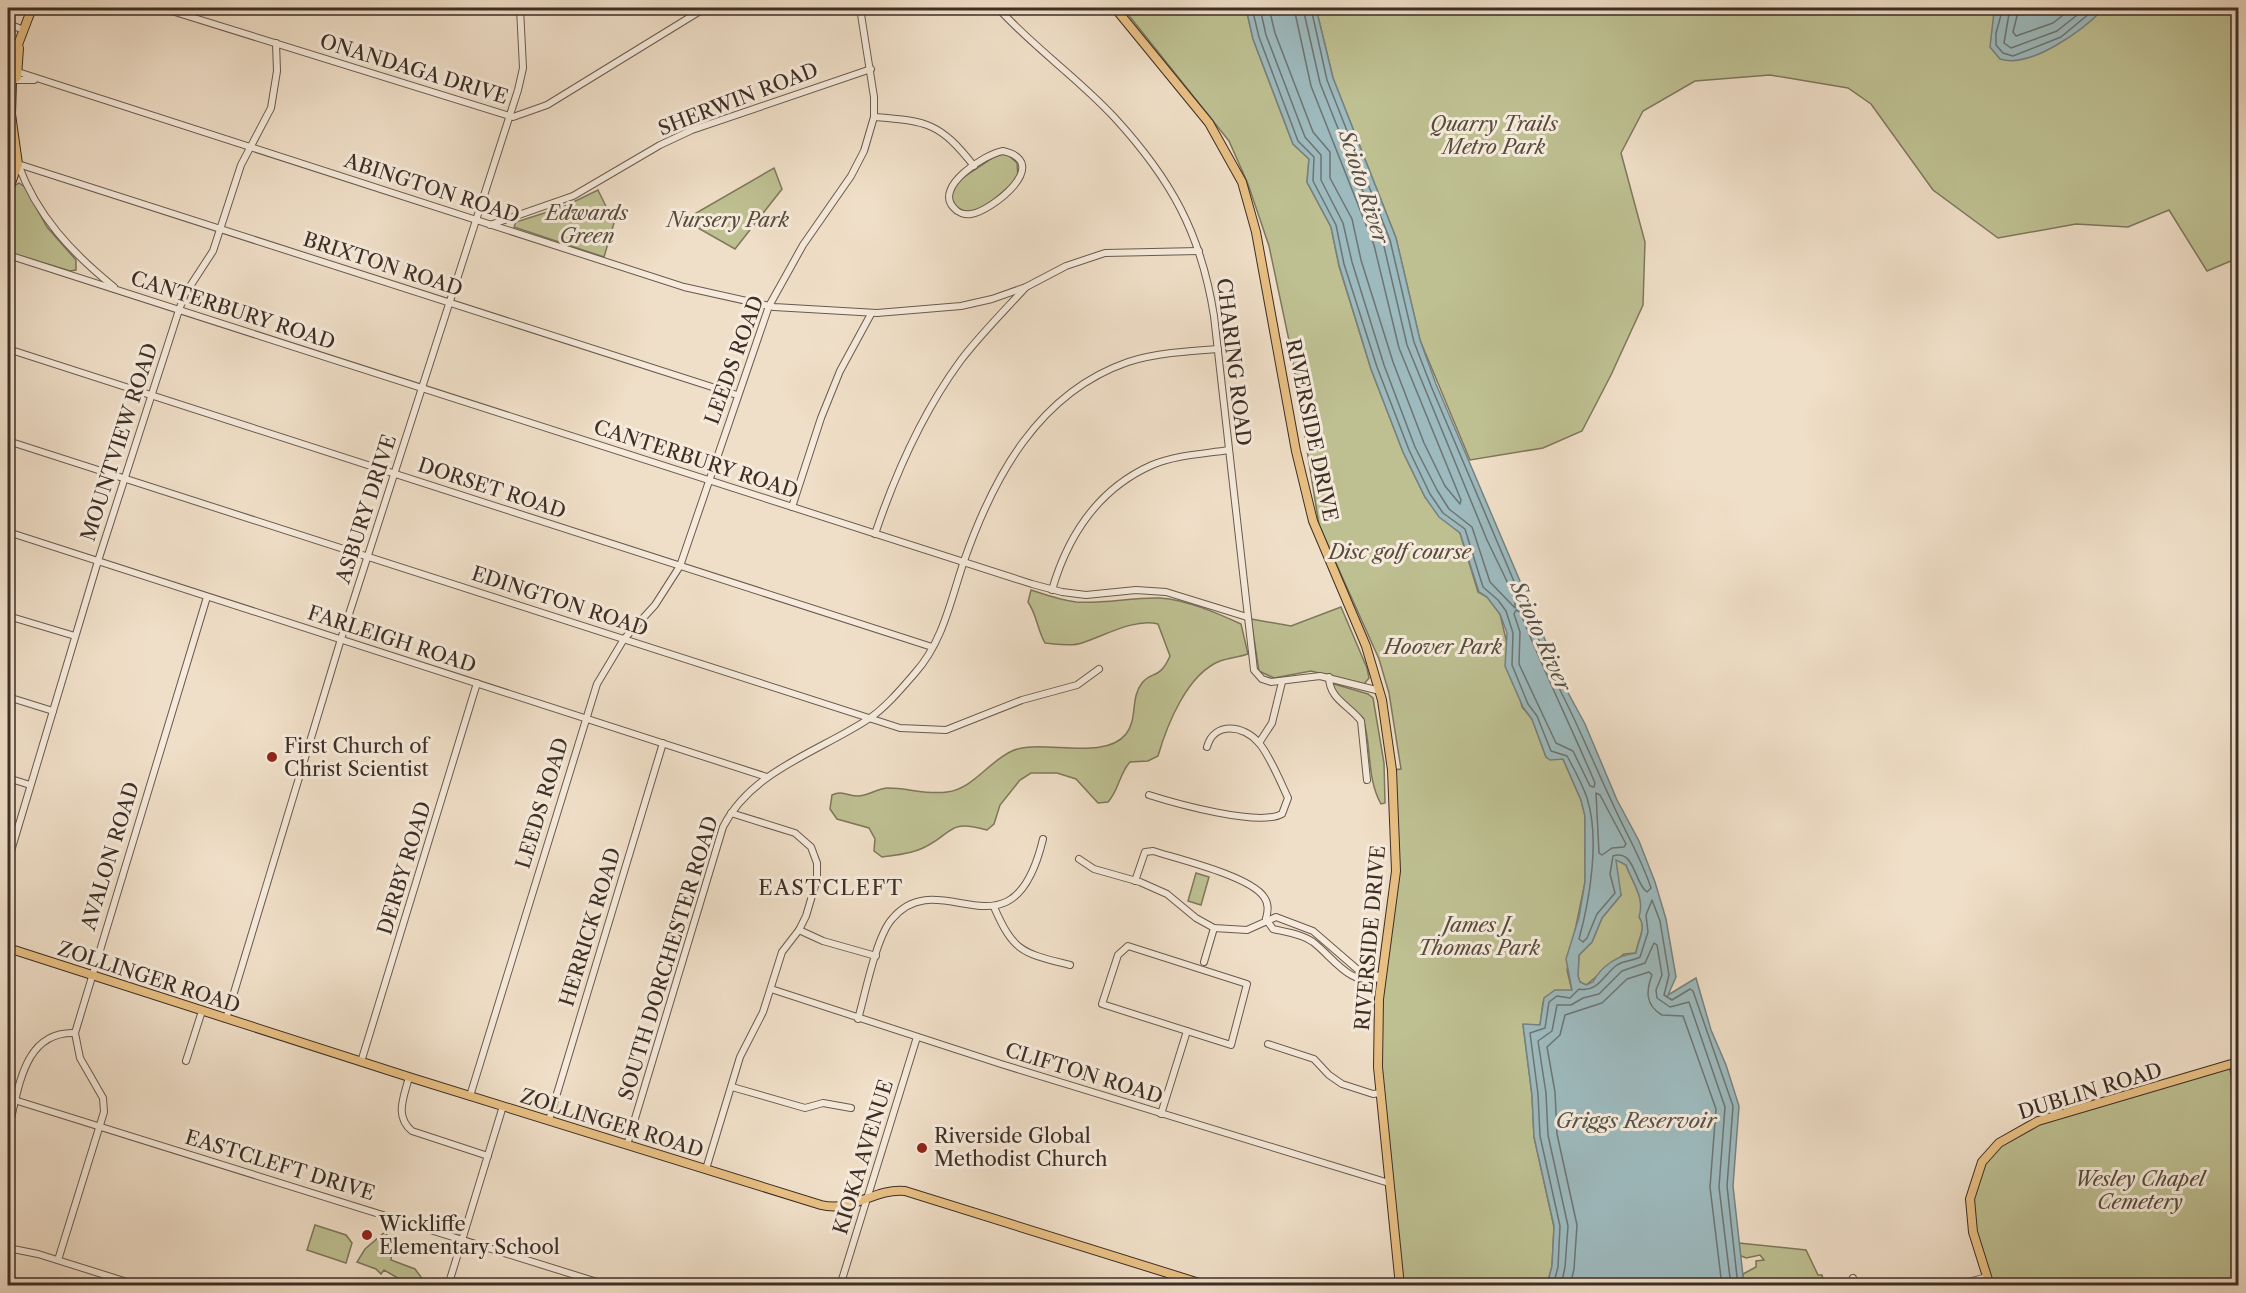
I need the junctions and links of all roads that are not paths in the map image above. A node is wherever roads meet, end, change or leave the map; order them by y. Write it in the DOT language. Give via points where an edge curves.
graph roads {
  1 [pos="32,8"];
  2 [pos="162,8"];
  3 [pos="520,8"];
  4 [pos="705,8"];
  5 [pos="860,8"];
  6 [pos="998,8"];
  7 [pos="1115,8"];
  8 [pos="8,24"];
  9 [pos="24,30"];
  10 [pos="276,43"];
  11 [pos="19,44"];
  12 [pos="8,64"];
  13 [pos="871,69"];
  14 [pos="14,77"];
  15 [pos="8,94"];
  16 [pos="11,106"];
  17 [pos="510,116"];
  18 [pos="874,117"];
  19 [pos="249,147"];
  20 [pos="18,164"];
  21 [pos="974,166"];
  22 [pos="8,191"];
  23 [pos="476,220"];
  24 [pos="490,225"];
  25 [pos="220,229"];
  26 [pos="1199,251"];
  27 [pos="8,255"];
  28 [pos="1026,287"];
  29 [pos="117,290"];
  30 [pos="449,303"];
  31 [pos="769,306"];
  32 [pos="179,310"];
  33 [pos="871,314"];
  34 [pos="8,349"];
  35 [pos="1218,349"];
  36 [pos="422,388"];
  37 [pos="152,395"];
  38 [pos="737,395"];
  39 [pos="8,441"];
  40 [pos="1229,450"];
  41 [pos="394,473"];
  42 [pos="125,478"];
  43 [pos="709,481"];
  44 [pos="792,507"];
  45 [pos="8,532"];
  46 [pos="875,534"];
  47 [pos="368,556"];
  48 [pos="98,561"];
  49 [pos="963,563"];
  50 [pos="680,566"];
  51 [pos="1052,590"];
  52 [pos="207,597"];
  53 [pos="8,616"];
  54 [pos="1246,617"];
  55 [pos="75,636"];
  56 [pos="341,639"];
  57 [pos="624,639"];
  58 [pos="932,647"];
  59 [pos="1099,669"];
  60 [pos="1329,677"];
  61 [pos="1282,682"];
  62 [pos="477,683"];
  63 [pos="1380,691"];
  64 [pos="8,697"];
  65 [pos="53,711"];
  66 [pos="585,718"];
  67 [pos="870,718"];
  68 [pos="663,743"];
  69 [pos="1259,743"];
  70 [pos="1207,747"];
  71 [pos="767,777"];
  72 [pos="8,778"];
  73 [pos="1367,780"];
  74 [pos="30,785"];
  75 [pos="1149,795"];
  76 [pos="731,813"];
  77 [pos="1043,839"];
  78 [pos="1079,859"];
  79 [pos="8,860"];
  80 [pos="1135,880"];
  81 [pos="994,907"];
  82 [pos="1266,919"];
  83 [pos="1214,928"];
  84 [pos="800,930"];
  85 [pos="8,948"];
  86 [pos="876,956"];
  87 [pos="1204,962"];
  88 [pos="1070,965"];
  89 [pos="91,976"];
  90 [pos="1382,977"];
  91 [pos="771,989"];
  92 [pos="202,1011"];
  93 [pos="226,1019"];
  94 [pos="858,1019"];
  95 [pos="1187,1031"];
  96 [pos="75,1033"];
  97 [pos="917,1037"];
  98 [pos="1268,1044"];
  99 [pos="186,1061"];
  100 [pos="362,1062"];
  101 [pos="2238,1062"];
  102 [pos="410,1077"];
  103 [pos="732,1087"];
  104 [pos="1381,1094"];
  105 [pos="470,1096"];
  106 [pos="8,1098"];
  107 [pos="16,1101"];
  108 [pos="503,1106"];
  109 [pos="851,1108"];
  110 [pos="1161,1114"];
  111 [pos="549,1120"];
  112 [pos="100,1126"];
  113 [pos="8,1130"];
  114 [pos="627,1144"];
  115 [pos="488,1156"];
  116 [pos="706,1169"];
  117 [pos="1389,1183"];
  118 [pos="867,1199"];
  119 [pos="462,1239"];
  120 [pos="8,1248"];
  121 [pos="58,1260"];
  122 [pos="1853,1278"];
  123 [pos="1989,1281"];
  124 [pos="140,1286"];
  125 [pos="448,1286"];
  126 [pos="610,1286"];
  127 [pos="840,1286"];
  128 [pos="1209,1286"];
  129 [pos="1400,1286"];
  130 [pos="1855,1286"];
  131 [pos="1953,1286"];
  1 -- 9 [label="main road"];
  2 -- 10 [label="street, ONANDAGA DRIVE"];
  3 -- 17 [label="street, ASBURY DRIVE" via="523,68"];
  4 -- 17 [label="street, ONANDAGA DRIVE" via="547,105"];
  5 -- 13 [label="street, LEEDS ROAD"];
  6 -- 26 [label="street, CHARING ROAD" via="1113,116 1166,178"];
  7 -- 63 [label="main road, RIVERSIDE DRIVE" via="1209,123 1242,182 1256,232 1296,451 1313,521 1366,646"];
  8 -- 9 [label="street"];
  9 -- 11 [label="main road"];
  10 -- 17 [label="street, ONANDAGA DRIVE"];
  10 -- 19 [label="street, MOUNTVIEW ROAD" via="275,93 268,115"];
  11 -- 12 [label="main road"];
  11 -- 14 [label="main road"];
  12 -- 14 [label="main road"];
  13 -- 18 [label="street, LEEDS ROAD"];
  13 -- 24 [label="street, SHERWIN ROAD" via="692,130 573,196"];
  14 -- 16 [label="main road"];
  14 -- 19 [label="street, ABINGTON ROAD" via="44,81"];
  15 -- 16 [label="main road"];
  16 -- 20 [label="main road"];
  17 -- 23 [label="street, ASBURY DRIVE"];
  18 -- 21 [label="street" via="938,128"];
  18 -- 31 [label="street, LEEDS ROAD" via="860,162 803,245"];
  19 -- 23 [label="street, ABINGTON ROAD"];
  19 -- 25 [label="street, MOUNTVIEW ROAD"];
  20 -- 22 [label="main road"];
  20 -- 25 [label="street, BRIXTON ROAD"];
  20 -- 29 [label="street, CANTERBURY ROAD" via="34,199 56,232"];
  21 -- 21 [label="street" via="1003,150 1019,159 1022,176 978,213 968,215 959,213 949,197 956,180"];
  23 -- 24 [label="street, ABINGTON ROAD"];
  23 -- 30 [label="street, ASBURY DRIVE"];
  24 -- 31 [label="street, ABINGTON ROAD" via="708,294"];
  25 -- 30 [label="street, BRIXTON ROAD"];
  25 -- 32 [label="street, MOUNTVIEW ROAD" via="209,259"];
  26 -- 28 [label="street, ABINGTON ROAD" via="1105,253 1066,266"];
  26 -- 35 [label="street, CHARING ROAD" via="1208,278"];
  27 -- 29 [label="street"];
  28 -- 33 [label="street, ABINGTON ROAD" via="961,306"];
  28 -- 46 [label="street" via="962,359 931,405 899,468"];
  29 -- 32 [label="street, CANTERBURY ROAD"];
  30 -- 36 [label="street, ASBURY DRIVE"];
  30 -- 38 [label="street, BRIXTON ROAD"];
  31 -- 33 [label="street, ABINGTON ROAD"];
  31 -- 38 [label="street, LEEDS ROAD"];
  32 -- 36 [label="street, CANTERBURY ROAD"];
  32 -- 37 [label="street, MOUNTVIEW ROAD"];
  33 -- 44 [label="street" via="840,371"];
  34 -- 37 [label="street, DORSET ROAD"];
  35 -- 40 [label="street, CHARING ROAD"];
  35 -- 49 [label="street, SOUTH DORCHESTER ROAD" via="1131,361 1086,382 1061,400 1005,465 981,512"];
  36 -- 41 [label="street, ASBURY DRIVE"];
  36 -- 43 [label="street, CANTERBURY ROAD"];
  37 -- 41 [label="street, DORSET ROAD"];
  37 -- 42 [label="street, MOUNTVIEW ROAD"];
  38 -- 43 [label="street, LEEDS ROAD"];
  39 -- 42 [label="street, EDINGTON ROAD"];
  40 -- 51 [label="street" via="1162,462 1119,484 1099,501 1074,533"];
  40 -- 54 [label="street, CHARING ROAD"];
  41 -- 47 [label="street, ASBURY DRIVE"];
  41 -- 50 [label="street, DORSET ROAD"];
  42 -- 47 [label="street, EDINGTON ROAD"];
  42 -- 48 [label="street, MOUNTVIEW ROAD"];
  43 -- 44 [label="street, CANTERBURY ROAD"];
  43 -- 50 [label="street, LEEDS ROAD"];
  44 -- 46 [label="street, CANTERBURY ROAD"];
  45 -- 48 [label="street, FARLEIGH ROAD"];
  46 -- 49 [label="street, CANTERBURY ROAD"];
  47 -- 56 [label="street, ASBURY DRIVE"];
  47 -- 57 [label="street, EDINGTON ROAD"];
  48 -- 52 [label="street, FARLEIGH ROAD"];
  48 -- 55 [label="street, MOUNTVIEW ROAD"];
  49 -- 51 [label="street, CANTERBURY ROAD"];
  49 -- 58 [label="street, SOUTH DORCHESTER ROAD" via="946,618"];
  50 -- 57 [label="street, LEEDS ROAD" via="656,605"];
  50 -- 58 [label="street, DORSET ROAD"];
  51 -- 54 [label="street, CANTERBURY ROAD" via="1086,595 1136,590 1166,592"];
  52 -- 56 [label="street, FARLEIGH ROAD"];
  52 -- 89 [label="street, AVALON ROAD"];
  53 -- 55 [label="street"];
  54 -- 61 [label="street" via="1254,670 1266,681"];
  55 -- 65 [label="street, MOUNTVIEW ROAD"];
  56 -- 62 [label="street, FARLEIGH ROAD"];
  56 -- 93 [label="street, ASBURY DRIVE"];
  57 -- 66 [label="street, LEEDS ROAD" via="597,684"];
  57 -- 67 [label="street, EDINGTON ROAD"];
  58 -- 67 [label="street, SOUTH DORCHESTER ROAD" via="918,671"];
  59 -- 67 [label="street, EDINGTON ROAD" via="1077,685 1022,700 946,730 912,730"];
  60 -- 61 [label="street" via="1313,675"];
  60 -- 63 [label="street"];
  60 -- 73 [label="street" via="1334,696 1361,721"];
  61 -- 69 [label="street" via="1272,723"];
  62 -- 66 [label="street, FARLEIGH ROAD"];
  62 -- 100 [label="street, DERBY ROAD"];
  63 -- 90 [label="main road, RIVERSIDE DRIVE" via="1389,736 1396,842 1394,898"];
  64 -- 65 [label="street"];
  65 -- 74 [label="street, MOUNTVIEW ROAD"];
  66 -- 68 [label="street, FARLEIGH ROAD"];
  66 -- 105 [label="street, LEEDS ROAD"];
  67 -- 71 [label="street, SOUTH DORCHESTER ROAD"];
  68 -- 71 [label="street, FARLEIGH ROAD"];
  68 -- 111 [label="street, HERRICK ROAD"];
  69 -- 70 [label="street" via="1239,729 1224,728 1214,733"];
  69 -- 75 [label="street" via="1288,798 1285,810 1278,816 1215,813"];
  71 -- 76 [label="street, SOUTH DORCHESTER ROAD" via="756,783"];
  72 -- 74 [label="street"];
  74 -- 79 [label="street, MOUNTVIEW ROAD"];
  76 -- 84 [label="street" via="795,833 811,847 817,879"];
  76 -- 114 [label="street, SOUTH DORCHESTER ROAD" via="723,827"];
  77 -- 81 [label="street" via="1029,880 1014,896"];
  78 -- 80 [label="street" via="1094,869"];
  80 -- 82 [label="street" via="1145,852 1153,851 1233,877 1259,891 1269,909"];
  80 -- 83 [label="street" via="1167,894"];
  81 -- 86 [label="street" via="973,907 942,899 923,899 904,906 890,921"];
  81 -- 88 [label="street" via="1006,933 1019,948"];
  82 -- 83 [label="street" via="1247,930"];
  82 -- 90 [label="street" via="1276,917 1302,926 1349,964"];
  82 -- 90 [label="street" via="1273,929 1311,940 1351,976 1370,982"];
  83 -- 87 [label="street"];
  84 -- 86 [label="street"];
  84 -- 91 [label="street" via="782,952"];
  85 -- 89 [label="main road, ZOLLINGER ROAD"];
  86 -- 94 [label="street"];
  89 -- 92 [label="main road, ZOLLINGER ROAD"];
  89 -- 96 [label="street, AVALON ROAD"];
  90 -- 104 [label="main road, RIVERSIDE DRIVE" via="1377,1040"];
  91 -- 94 [label="street, CLIFTON ROAD"];
  91 -- 103 [label="street" via="740,1057"];
  92 -- 93 [label="main road, ZOLLINGER ROAD"];
  92 -- 99 [label="street"];
  93 -- 100 [label="main road, ZOLLINGER ROAD"];
  94 -- 97 [label="street, CLIFTON ROAD"];
  95 -- 95 [label="street" via="1102,1004 1124,947 1195,966 1248,986 1231,1045"];
  95 -- 110 [label="street"];
  96 -- 107 [label="street" via="56,1034 39,1043 30,1057"];
  96 -- 112 [label="street, AVALON ROAD" via="80,1058 103,1098"];
  97 -- 110 [label="street, CLIFTON ROAD"];
  97 -- 118 [label="street, KIOKA AVENUE"];
  98 -- 104 [label="street" via="1314,1059 1342,1084"];
  100 -- 102 [label="main road, ZOLLINGER ROAD"];
  101 -- 123 [label="main road, DUBLIN ROAD" via="2038,1121 1999,1143 1982,1162 1970,1199 1973,1232"];
  102 -- 105 [label="main road, ZOLLINGER ROAD"];
  102 -- 115 [label="street" via="400,1116 405,1125 412,1131"];
  103 -- 109 [label="street" via="805,1108 823,1103"];
  103 -- 116 [label="street"];
  104 -- 117 [label="main road, RIVERSIDE DRIVE"];
  105 -- 108 [label="main road, ZOLLINGER ROAD"];
  106 -- 107 [label="street, EASTCLEFT DRIVE"];
  107 -- 112 [label="street, EASTCLEFT DRIVE"];
  107 -- 113 [label="street"];
  108 -- 111 [label="main road, ZOLLINGER ROAD"];
  108 -- 115 [label="street"];
  110 -- 117 [label="street, CLIFTON ROAD"];
  111 -- 114 [label="main road, ZOLLINGER ROAD"];
  112 -- 119 [label="street, EASTCLEFT DRIVE"];
  112 -- 121 [label="street, AVALON ROAD"];
  114 -- 116 [label="main road, ZOLLINGER ROAD"];
  115 -- 119 [label="street"];
  116 -- 118 [label="main road, ZOLLINGER ROAD" via="827,1206 844,1207"];
  117 -- 129 [label="main road, RIVERSIDE DRIVE"];
  118 -- 127 [label="street, KIOKA AVENUE"];
  118 -- 128 [label="main road, ZOLLINGER ROAD" via="889,1191 905,1191"];
  119 -- 125 [label="street"];
  119 -- 126 [label="street, EASTCLEFT DRIVE"];
  120 -- 121 [label="street"];
  121 -- 124 [label="street"];
  122 -- 130 [label="street"];
  123 -- 131 [label="street"];
}
